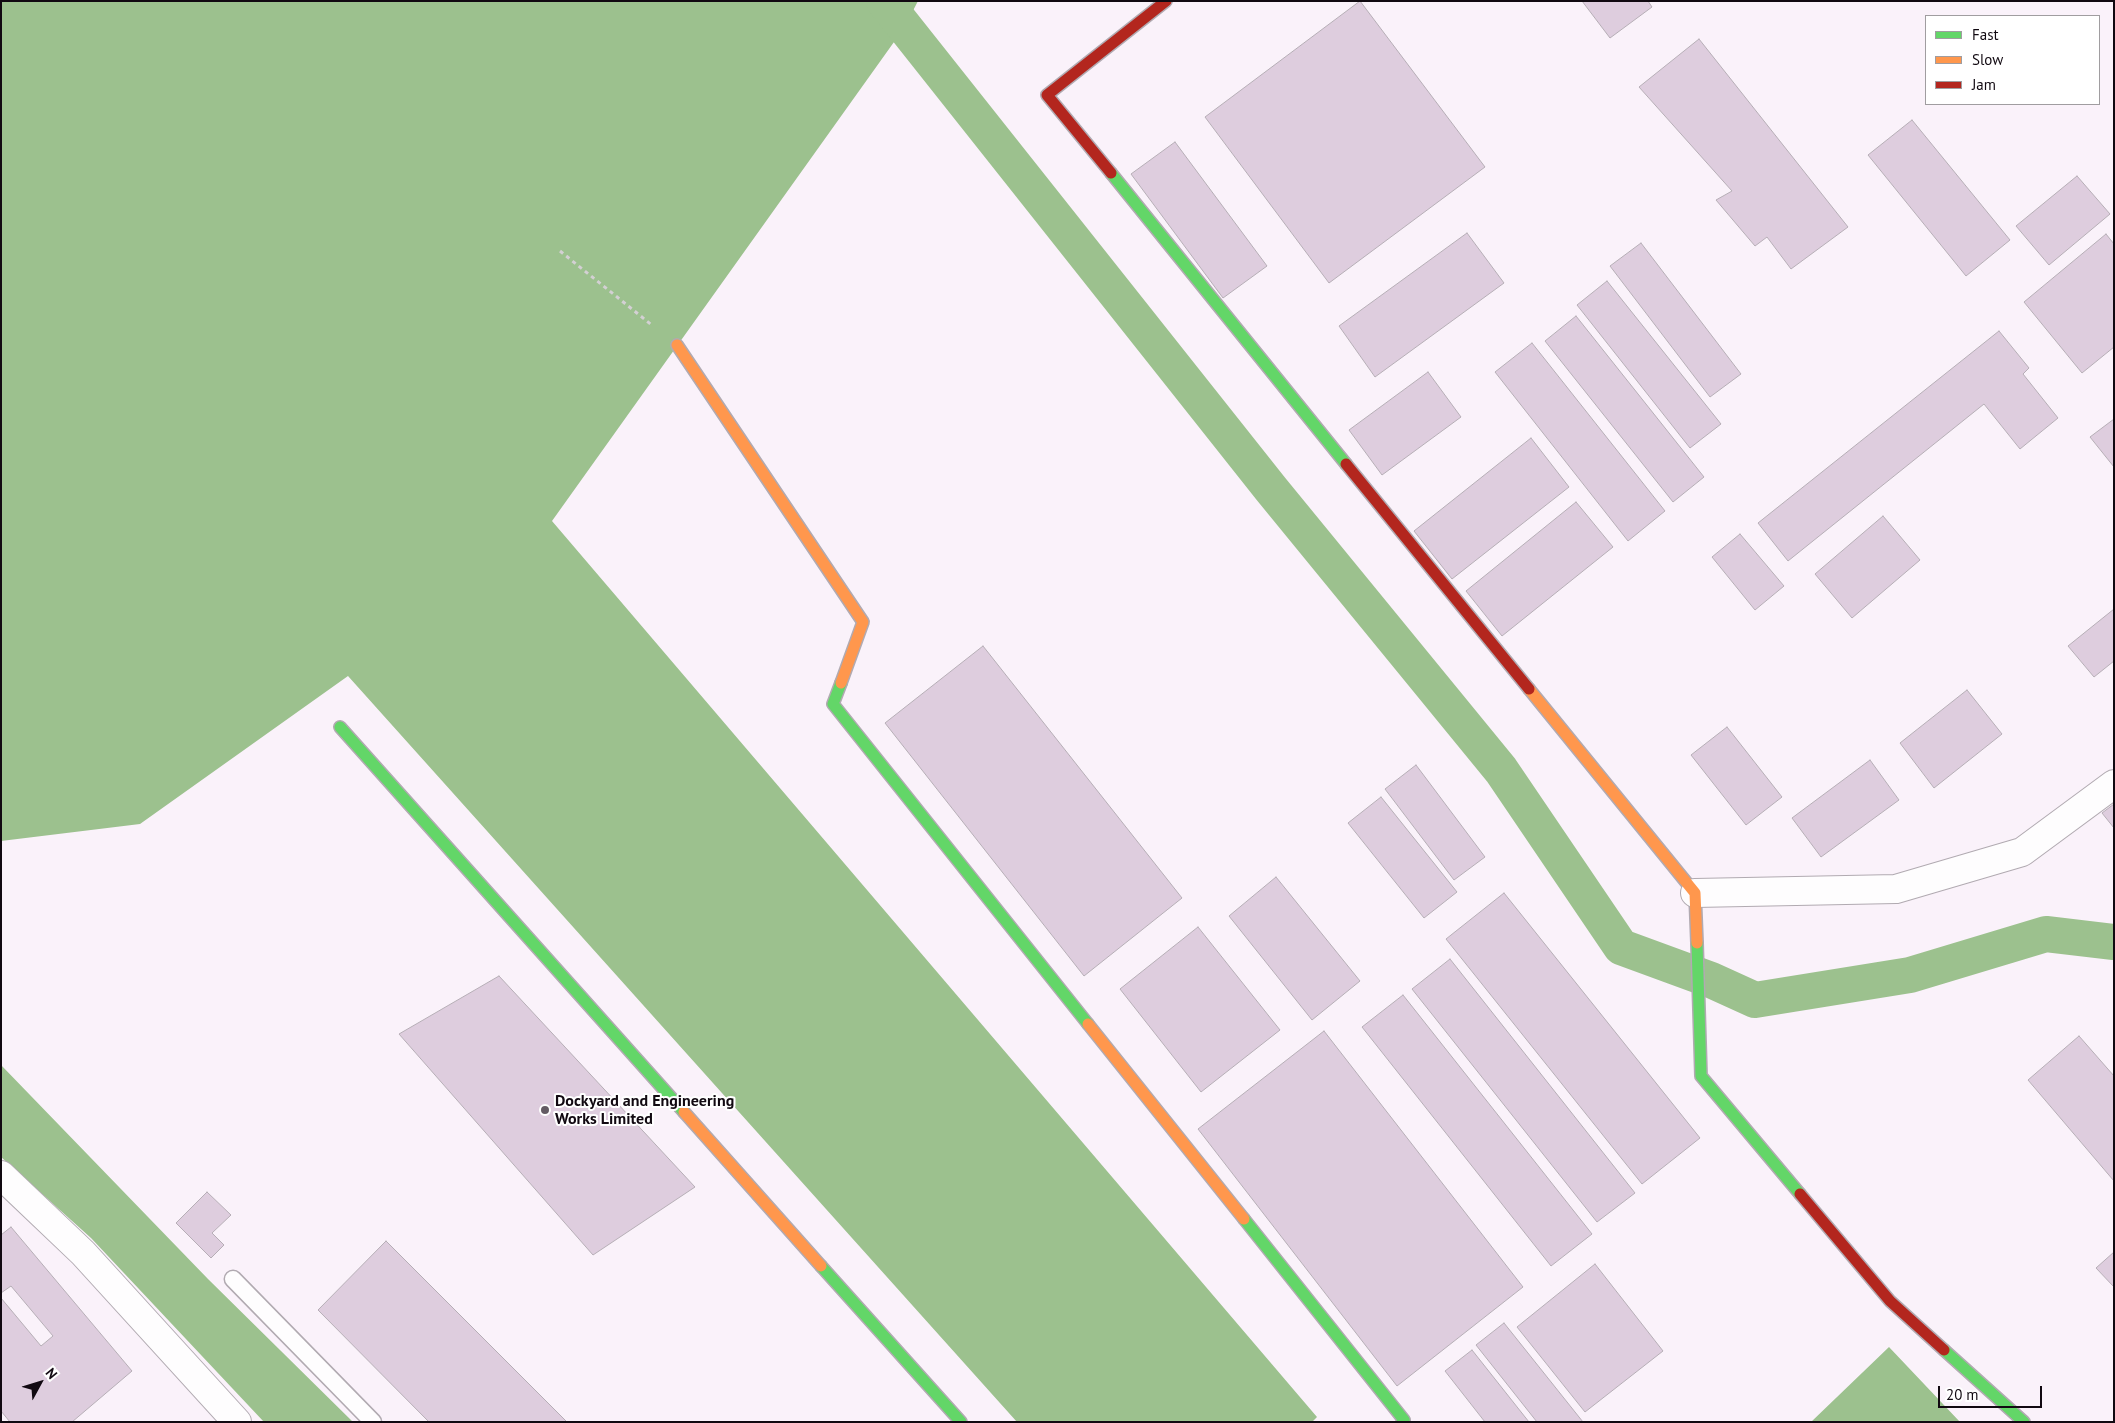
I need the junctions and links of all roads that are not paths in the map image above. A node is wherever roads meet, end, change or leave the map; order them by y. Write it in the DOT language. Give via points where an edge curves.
graph roads {
  1 [pos="1166,1"];
  2 [pos="677,345"];
  3 [pos="340,727"];
  4 [pos="2114,784"];
  5 [pos="1695,893"];
  6 [pos="1,1175"];
  7 [pos="233,1279"];
  8 [pos="237,1422"];
  9 [pos="373,1422"];
  10 [pos="961,1422"];
  11 [pos="1402,1422"];
  12 [pos="2024,1422"];
  1 -- 5 [label="street" via="1047,96"];
  2 -- 11 [label="street" via="862,622 833,704 1398,1412 1404,1420"];
  3 -- 10 [label="street"];
  4 -- 5 [label="street" via="2022,852 1896,889"];
  5 -- 12 [label="street" via="1701,1076 1890,1301"];
  6 -- 8 [label="street" via="83,1252"];
  7 -- 9 [label="lane"];
}
